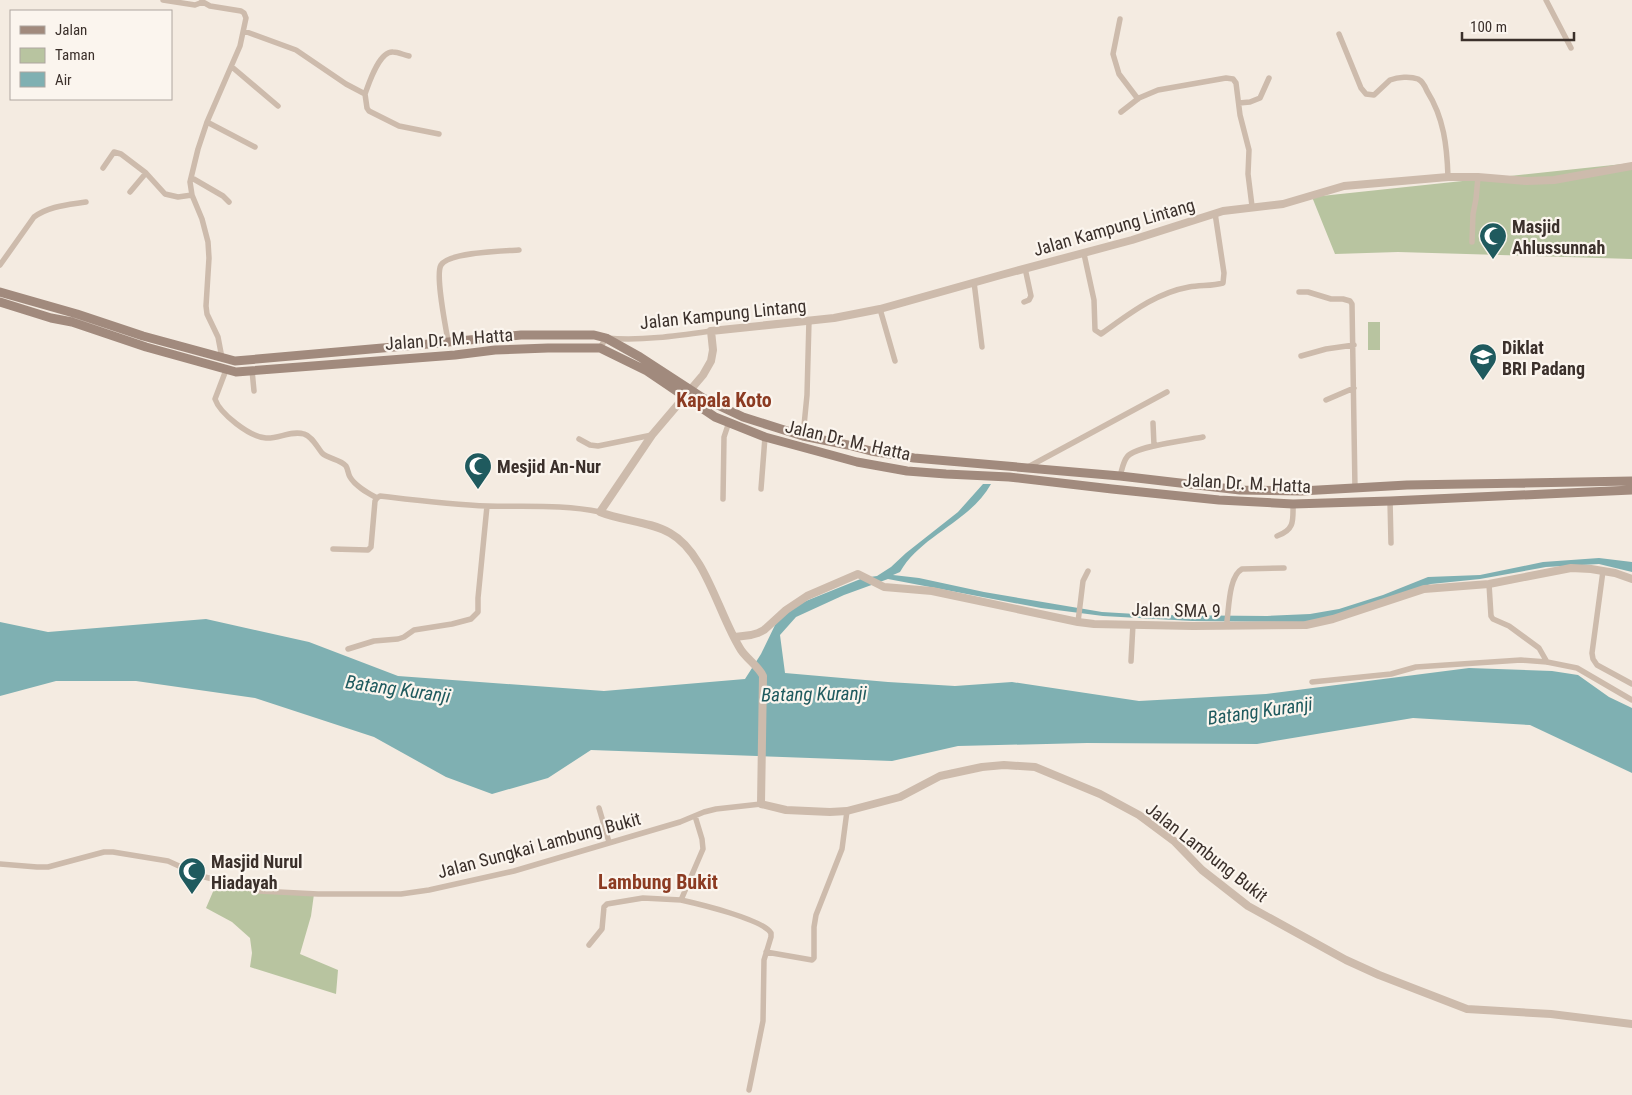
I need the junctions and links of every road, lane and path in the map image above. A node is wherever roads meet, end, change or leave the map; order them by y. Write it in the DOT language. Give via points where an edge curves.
graph roads {
  1 [pos="163,0"];
  2 [pos="1546,0"];
  3 [pos="203,1"];
  4 [pos="1120,19"];
  5 [pos="244,31"];
  6 [pos="1339,34"];
  7 [pos="1571,48"];
  8 [pos="408,56"];
  9 [pos="232,67"];
  10 [pos="1269,78"];
  11 [pos="365,94"];
  12 [pos="1138,99"];
  13 [pos="1239,103"];
  14 [pos="278,106"];
  15 [pos="1120,112"];
  16 [pos="207,122"];
  17 [pos="439,134"];
  18 [pos="256,147"];
  19 [pos="1632,166"];
  20 [pos="103,168"];
  21 [pos="146,173"];
  22 [pos="1448,177"];
  23 [pos="1478,177"];
  24 [pos="192,178"];
  25 [pos="130,192"];
  26 [pos="192,195"];
  27 [pos="86,202"];
  28 [pos="229,202"];
  29 [pos="1252,206"];
  30 [pos="1215,214"];
  31 [pos="1472,242"];
  32 [pos="519,250"];
  33 [pos="1084,254"];
  34 [pos="0,264"];
  35 [pos="1025,268"];
  36 [pos="974,282"];
  37 [pos="1300,292"];
  38 [pos="4,293"];
  39 [pos="1024,302"];
  40 [pos="2,303"];
  41 [pos="880,309"];
  42 [pos="809,320"];
  43 [pos="711,331"];
  44 [pos="606,338"];
  45 [pos="448,342"];
  46 [pos="1354,345"];
  47 [pos="416,346"];
  48 [pos="982,347"];
  49 [pos="600,348"];
  50 [pos="1301,356"];
  51 [pos="222,358"];
  52 [pos="417,358"];
  53 [pos="895,361"];
  54 [pos="226,370"];
  55 [pos="252,370"];
  56 [pos="1354,388"];
  57 [pos="254,391"];
  58 [pos="1167,392"];
  59 [pos="687,393"];
  60 [pos="1326,400"];
  61 [pos="728,422"];
  62 [pos="1152,423"];
  63 [pos="652,435"];
  64 [pos="803,436"];
  65 [pos="765,437"];
  66 [pos="1203,437"];
  67 [pos="579,439"];
  68 [pos="1154,445"];
  69 [pos="1027,468"];
  70 [pos="1120,476"];
  71 [pos="1630,486"];
  72 [pos="761,489"];
  73 [pos="1355,489"];
  74 [pos="1301,491"];
  75 [pos="377,498"];
  76 [pos="723,499"];
  77 [pos="1390,501"];
  78 [pos="1297,504"];
  79 [pos="487,506"];
  80 [pos="600,512"];
  81 [pos="1277,536"];
  82 [pos="1391,543"];
  83 [pos="333,549"];
  84 [pos="1284,568"];
  85 [pos="1088,571"];
  86 [pos="1603,572"];
  87 [pos="1632,579"];
  88 [pos="1489,584"];
  89 [pos="1078,618"];
  90 [pos="1228,621"];
  91 [pos="1133,624"];
  92 [pos="735,637"];
  93 [pos="348,649"];
  94 [pos="1131,661"];
  95 [pos="1546,662"];
  96 [pos="1312,682"];
  97 [pos="1632,684"];
  98 [pos="1632,700"];
  99 [pos="761,804"];
  100 [pos="599,808"];
  101 [pos="847,811"];
  102 [pos="695,816"];
  103 [pos="609,842"];
  104 [pos="0,864"];
  105 [pos="681,900"];
  106 [pos="589,945"];
  107 [pos="766,952"];
  108 [pos="1632,1024"];
  109 [pos="749,1090"];
  1 -- 3 [label="street" via="195,5"];
  2 -- 7 [label="street"];
  3 -- 5 [label="street" via="210,6 244,13"];
  4 -- 12 [label="street" via="1113,54 1119,74"];
  5 -- 9 [label="street"];
  5 -- 11 [label="street" via="296,50"];
  6 -- 22 [label="street" via="1361,88 1368,95 1374,95 1393,78 1415,78 1421,82 1443,126"];
  8 -- 11 [label="street" via="393,52 386,54 376,67"];
  9 -- 14 [label="street"];
  9 -- 16 [label="street"];
  10 -- 13 [label="street" via="1260,98"];
  11 -- 17 [label="street" via="369,111 399,126"];
  12 -- 13 [label="street" via="1172,86 1230,78 1235,81"];
  12 -- 15 [label="street"];
  13 -- 29 [label="street" via="1250,150 1248,174"];
  16 -- 18 [label="street"];
  16 -- 24 [label="street"];
  19 -- 23 [label="street, Jalan Kampung Lintang" via="1554,180"];
  20 -- 21 [label="street" via="114,152 122,154"];
  21 -- 25 [label="street"];
  21 -- 26 [label="street" via="165,194 178,197"];
  22 -- 23 [label="street, Jalan Kampung Lintang"];
  22 -- 29 [label="street, Jalan Kampung Lintang" via="1344,186 1283,204"];
  23 -- 31 [label="street"];
  24 -- 26 [label="street"];
  24 -- 28 [label="street"];
  26 -- 51 [label="street" via="208,242 206,306"];
  27 -- 34 [label="street" via="46,209 38,214"];
  29 -- 30 [label="street, Jalan Kampung Lintang"];
  30 -- 33 [label="street, Jalan Kampung Lintang"];
  30 -- 33 [label="street" via="1224,283 1188,287 1166,294 1142,305 1101,334 1095,330 1094,300"];
  32 -- 45 [label="street" via="457,256 441,266 440,288"];
  33 -- 35 [label="street, Jalan Kampung Lintang"];
  35 -- 36 [label="street, Jalan Kampung Lintang"];
  35 -- 39 [label="street" via="1030,296"];
  36 -- 41 [label="street, Jalan Kampung Lintang"];
  36 -- 48 [label="street"];
  37 -- 46 [label="street" via="1350,301"];
  38 -- 40 [label="main road"];
  38 -- 51 [label="main road, Jalan Dr. M. Hatta"];
  40 -- 54 [label="main road, Jalan Dr. M. Hatta"];
  41 -- 42 [label="street, Jalan Kampung Lintang"];
  41 -- 53 [label="street"];
  42 -- 43 [label="street, Jalan Kampung Lintang"];
  42 -- 64 [label="street"];
  43 -- 44 [label="street, Jalan Kampung Lintang" via="656,339"];
  43 -- 59 [label="street" via="711,361"];
  44 -- 45 [label="main road, Jalan Dr. M. Hatta" via="594,335 521,335"];
  44 -- 49 [label="street"];
  44 -- 59 [label="main road, Jalan Dr. M. Hatta" via="640,357"];
  45 -- 47 [label="main road, Jalan Dr. M. Hatta"];
  46 -- 50 [label="street"];
  46 -- 56 [label="street"];
  47 -- 51 [label="main road, Jalan Dr. M. Hatta" via="235,361"];
  47 -- 52 [label="main road"];
  49 -- 52 [label="main road, Jalan Dr. M. Hatta" via="496,350"];
  49 -- 59 [label="main road, Jalan Dr. M. Hatta"];
  52 -- 55 [label="main road, Jalan Dr. M. Hatta"];
  54 -- 55 [label="main road, Jalan Dr. M. Hatta"];
  54 -- 75 [label="street" via="215,399 219,407 242,428 267,438 303,433 324,455 346,466 351,478"];
  55 -- 57 [label="street"];
  56 -- 60 [label="street"];
  56 -- 73 [label="street"];
  58 -- 69 [label="street"];
  59 -- 61 [label="main road, Jalan Dr. M. Hatta" via="715,416"];
  59 -- 63 [label="street"];
  59 -- 64 [label="main road, Jalan Dr. M. Hatta" via="743,417"];
  61 -- 65 [label="main road, Jalan Dr. M. Hatta"];
  61 -- 76 [label="street" via="724,437"];
  62 -- 68 [label="street"];
  63 -- 67 [label="street" via="598,446"];
  63 -- 80 [label="street"];
  64 -- 69 [label="main road, Jalan Dr. M. Hatta" via="896,456"];
  65 -- 72 [label="street"];
  65 -- 78 [label="main road, Jalan Dr. M. Hatta" via="882,467 1009,476 1211,500"];
  66 -- 68 [label="street"];
  68 -- 70 [label="street" via="1127,456"];
  69 -- 70 [label="main road, Jalan Dr. M. Hatta"];
  70 -- 74 [label="main road, Jalan Dr. M. Hatta" via="1240,490"];
  71 -- 73 [label="main road, Jalan Dr. M. Hatta" via="1408,485"];
  71 -- 77 [label="main road, Jalan Dr. M. Hatta"];
  73 -- 74 [label="main road, Jalan Dr. M. Hatta"];
  74 -- 78 [label="main road"];
  75 -- 79 [label="street"];
  75 -- 83 [label="street" via="371,547 368,550"];
  77 -- 78 [label="main road, Jalan Dr. M. Hatta"];
  77 -- 82 [label="street"];
  78 -- 81 [label="street" via="1290,530"];
  79 -- 80 [label="street" via="581,508"];
  79 -- 93 [label="street" via="476,615 452,624 414,630 398,639 374,640"];
  80 -- 92 [label="street" via="663,530 682,542 695,558"];
  84 -- 90 [label="street" via="1238,571 1233,583"];
  85 -- 89 [label="street" via="1083,581"];
  86 -- 87 [label="street, Jalan SMA 9"];
  86 -- 88 [label="street, Jalan SMA 9" via="1571,568"];
  86 -- 97 [label="street" via="1593,659 1597,665"];
  88 -- 90 [label="street, Jalan SMA 9" via="1424,589 1306,626"];
  88 -- 95 [label="street" via="1493,619 1509,626 1539,648"];
  89 -- 91 [label="street, Jalan SMA 9" via="1094,624"];
  89 -- 92 [label="street, Jalan SMA 9" via="908,588 895,589 878,585 858,574 807,596 764,630 751,636"];
  90 -- 91 [label="street, Jalan SMA 9"];
  91 -- 94 [label="street"];
  92 -- 99 [label="street" via="763,676"];
  95 -- 96 [label="street" via="1521,660 1416,667 1392,674"];
  95 -- 98 [label="street" via="1577,668"];
  99 -- 101 [label="street, Jalan Lambung Bukit" via="786,810"];
  99 -- 102 [label="street, Jalan Sungkai Lambung Bukit" via="716,809"];
  100 -- 103 [label="street"];
  101 -- 107 [label="street" via="842,849 816,915 814,958"];
  101 -- 108 [label="street, Jalan Lambung Bukit" via="900,797 940,776 982,767 1035,767 1083,786 1139,815 1248,906 1379,975 1467,1009 1551,1014"];
  102 -- 103 [label="street, Jalan Sungkai Lambung Bukit"];
  102 -- 105 [label="street" via="703,849"];
  103 -- 104 [label="street, Jalan Sungkai Lambung Bukit" via="514,871 402,894 376,895 260,891 201,876 168,861 113,852 48,867"];
  105 -- 106 [label="street" via="643,898 607,904 602,929"];
  105 -- 107 [label="street" via="745,918 764,927 771,933"];
  107 -- 109 [label="street" via="762,1021"];
}
